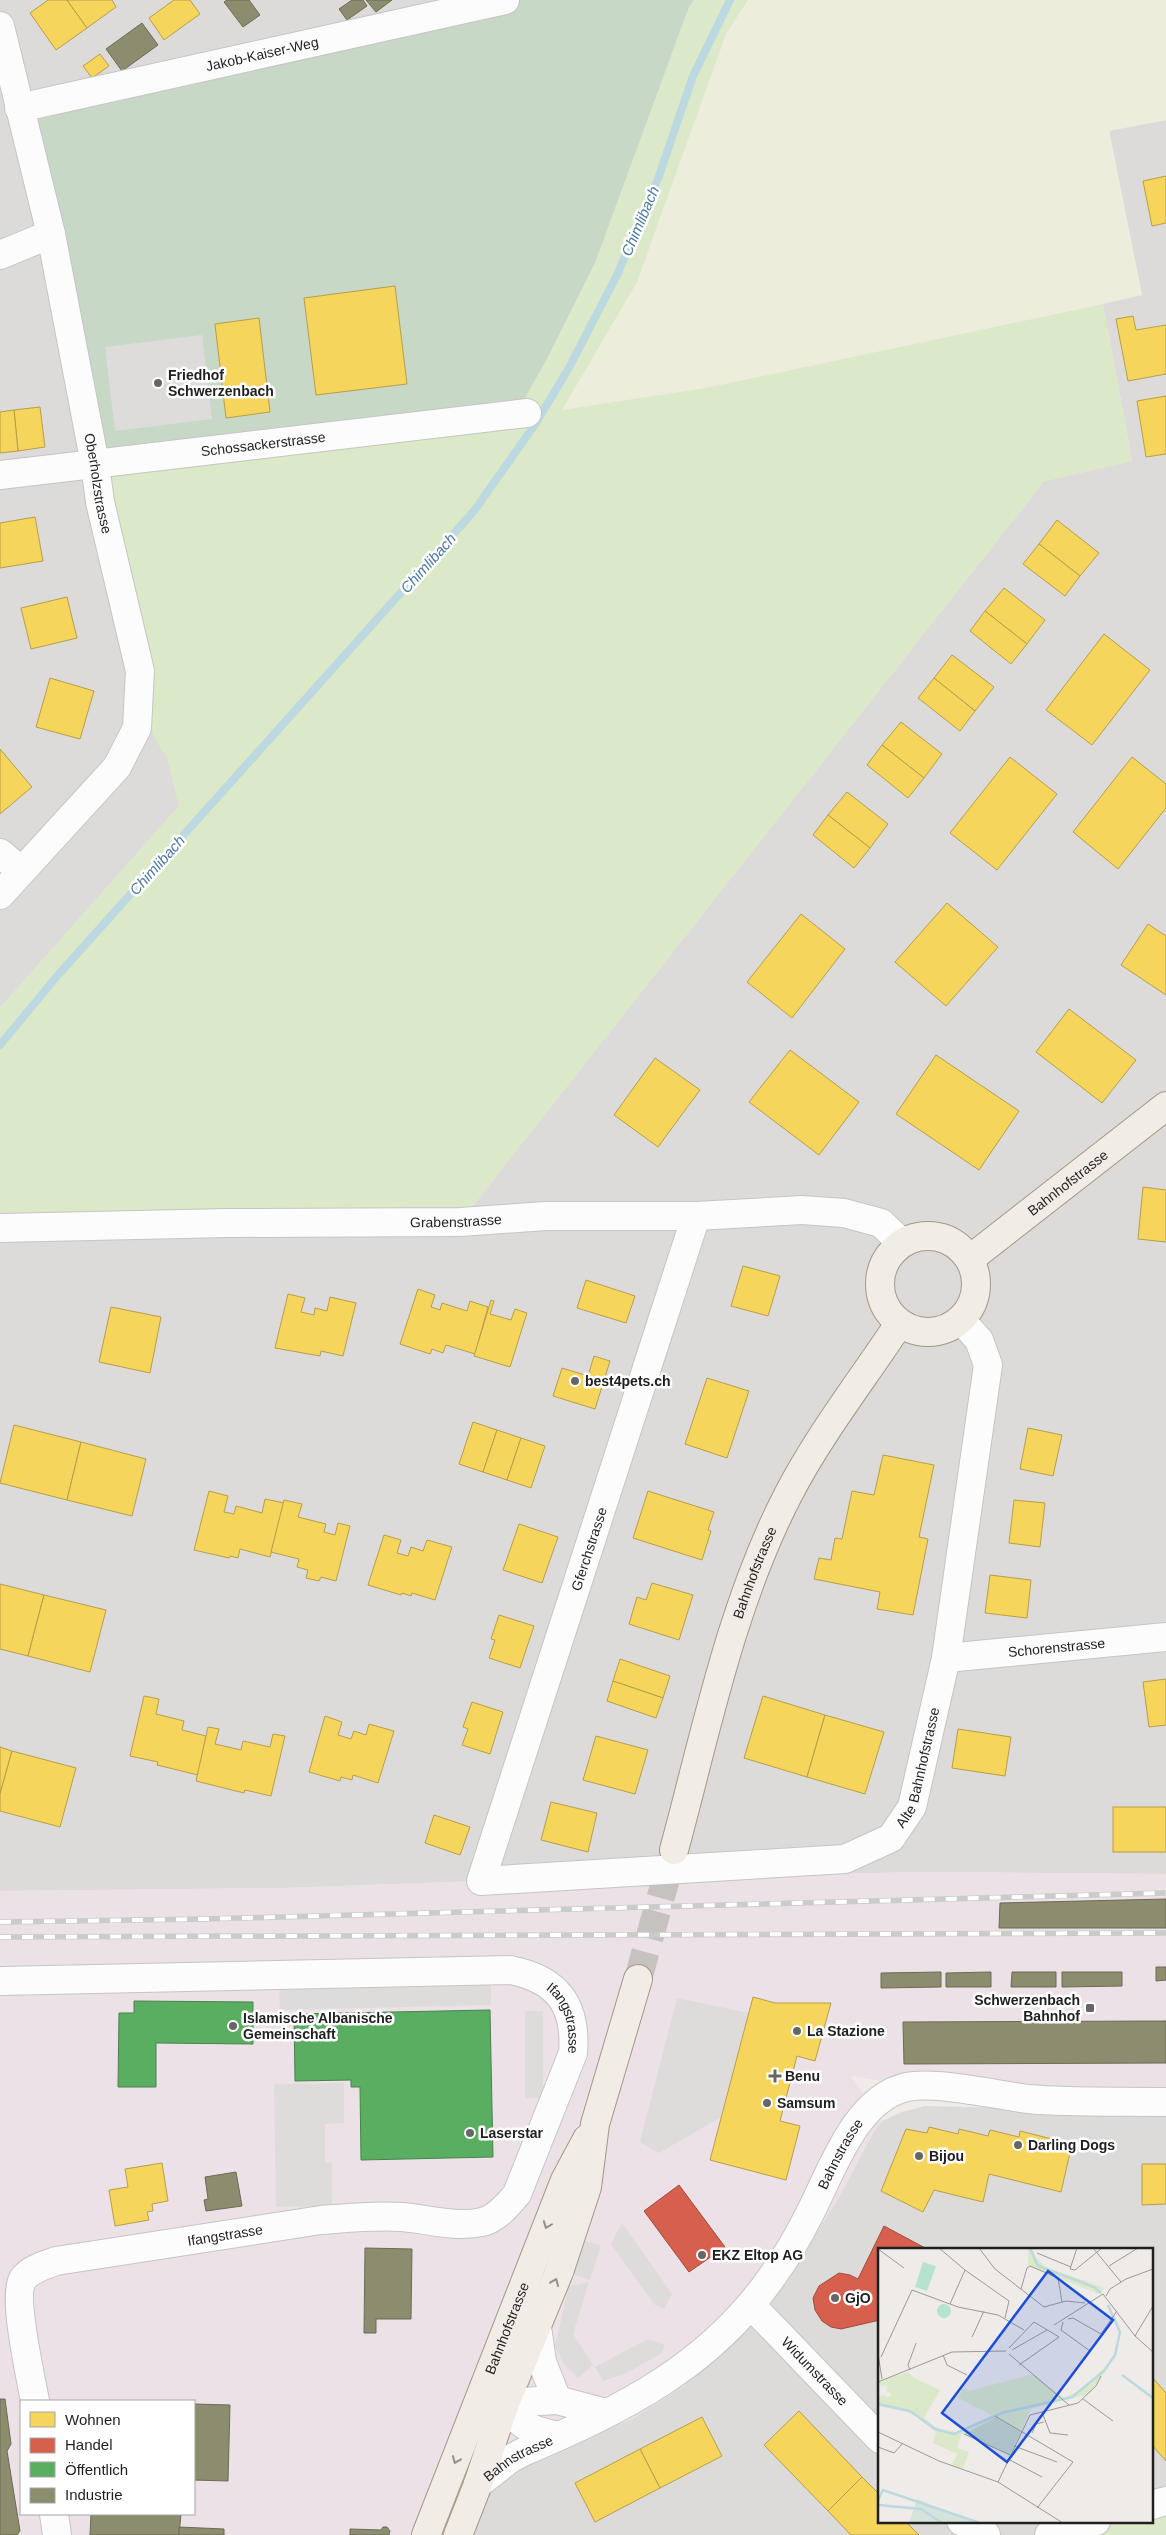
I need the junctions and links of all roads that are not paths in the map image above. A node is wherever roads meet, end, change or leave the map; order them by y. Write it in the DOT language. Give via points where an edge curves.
graph roads {
  1 [pos="505,0"];
  2 [pos="1,36"];
  3 [pos="19,108"];
  4 [pos="51,234"];
  5 [pos="0,254"];
  6 [pos="527,413"];
  7 [pos="95,464"];
  8 [pos="0,475"];
  9 [pos="0,853"];
  10 [pos="21,872"];
  11 [pos="0,895"];
  12 [pos="1166,1106"];
  13 [pos="696,1216"];
  14 [pos="0,1228"];
  15 [pos="902,1243"];
  16 [pos="970,1259"];
  17 [pos="961,1320"];
  18 [pos="899,1324"];
  19 [pos="1166,1637"];
  20 [pos="946,1658"];
  21 [pos="674,1850"];
  22 [pos="481,1881"];
  23 [pos="638,1979"];
  24 [pos="2,1981"];
  25 [pos="1166,2102"];
  26 [pos="595,2124"];
  27 [pos="751,2305"];
  28 [pos="537,2327"];
  29 [pos="490,2371"];
  30 [pos="35,2400"];
  31 [pos="558,2400"];
  32 [pos="505,2403"];
  33 [pos="606,2413"];
  34 [pos="474,2414"];
  35 [pos="559,2436"];
  36 [pos="878,2437"];
  37 [pos="478,2484"];
  38 [pos="54,2515"];
  39 [pos="963,2522"];
  40 [pos="1093,2522"];
  41 [pos="57,2535"];
  42 [pos="426,2535"];
  43 [pos="458,2535"];
  44 [pos="986,2535"];
  45 [pos="1049,2535"];
  1 -- 3 [label="street, Jakob-Kaiser-Weg"];
  2 -- 3 [label="street, Oberholzstrasse"];
  3 -- 4 [label="street, Oberholzstrasse"];
  4 -- 5 [label="street"];
  4 -- 7 [label="street, Oberholzstrasse"];
  6 -- 7 [label="street, Schossackerstrasse"];
  7 -- 8 [label="street, Schossackerstrasse"];
  7 -- 10 [label="street, Oberholzstrasse" via="100,502 140,671 137,728 117,767"];
  9 -- 10 [label="street"];
  10 -- 11 [label="street, Oberholzstrasse"];
  12 -- 16 [label="main road, Bahnhofstrasse"];
  13 -- 14 [label="street, Grabenstrasse" via="546,1216 460,1222"];
  13 -- 15 [label="street, Grabenstrasse" via="802,1210 844,1214 881,1223"];
  13 -- 22 [label="street, Gferchstrasse"];
  15 -- 16 [label="main road" via="916,1237 946,1239 960,1247"];
  15 -- 18 [label="main road" via="884,1263 880,1290 883,1302"];
  16 -- 17 [label="main road" via="975,1271 975,1297"];
  17 -- 18 [label="main road" via="938,1332 911,1330"];
  17 -- 20 [label="street, Alte Bahnhofstrasse" via="980,1340 988,1365"];
  18 -- 21 [label="main road, Bahnhofstrasse" via="809,1459 788,1495 761,1556 724,1666"];
  19 -- 20 [label="street, Schorenstrasse"];
  20 -- 22 [label="street, Alte Bahnhofstrasse" via="912,1807 891,1838 845,1859"];
  23 -- 26 [label="main road, Bahnhofstrasse"];
  24 -- 30 [label="street, Ifangstrasse" via="510,1970 529,1974 547,1983 566,2005 575,2033 574,2053 517,2194 504,2209 483,2222 466,2224 400,2217 321,2220 56,2261 34,2270 23,2279 19,2292"];
  25 -- 27 [label="street, Bahnstrasse" via="1030,2099 924,2086 906,2087 886,2096 860,2121 836,2159 789,2249"];
  28 -- 26 [label="main road, Bahnhofstrasse, one-way" via="587,2188"];
  26 -- 29 [label="main road, Bahnhofstrasse, one-way" via="565,2180"];
  27 -- 33 [label="street, Bahnstrasse" via="693,2361 654,2388"];
  27 -- 36 [label="street, Widumstrasse"];
  28 -- 31 [label="street" via="542,2362"];
  28 -- 32 [label="main road, Bahnhofstrasse"];
  29 -- 32 [label="street, Bahnstrasse"];
  29 -- 34 [label="main road, Bahnhofstrasse"];
  31 -- 32 [label="street"];
  31 -- 33 [label="street"];
  32 -- 34 [label="street"];
  32 -- 35 [label="street, Bahnstrasse" via="517,2421 534,2432"];
  32 -- 37 [label="main road, Bahnhofstrasse"];
  33 -- 35 [label="street, Bahnstrasse"];
  34 -- 42 [label="main road, Bahnhofstrasse, one-way"];
  35 -- 37 [label="street, Bahnstrasse" via="510,2459"];
  37 -- 43 [label="main road, Bahnhofstrasse"];
  38 -- 41 [label="street"];
  39 -- 44 [label="street"];
  40 -- 45 [label="street"];
}
